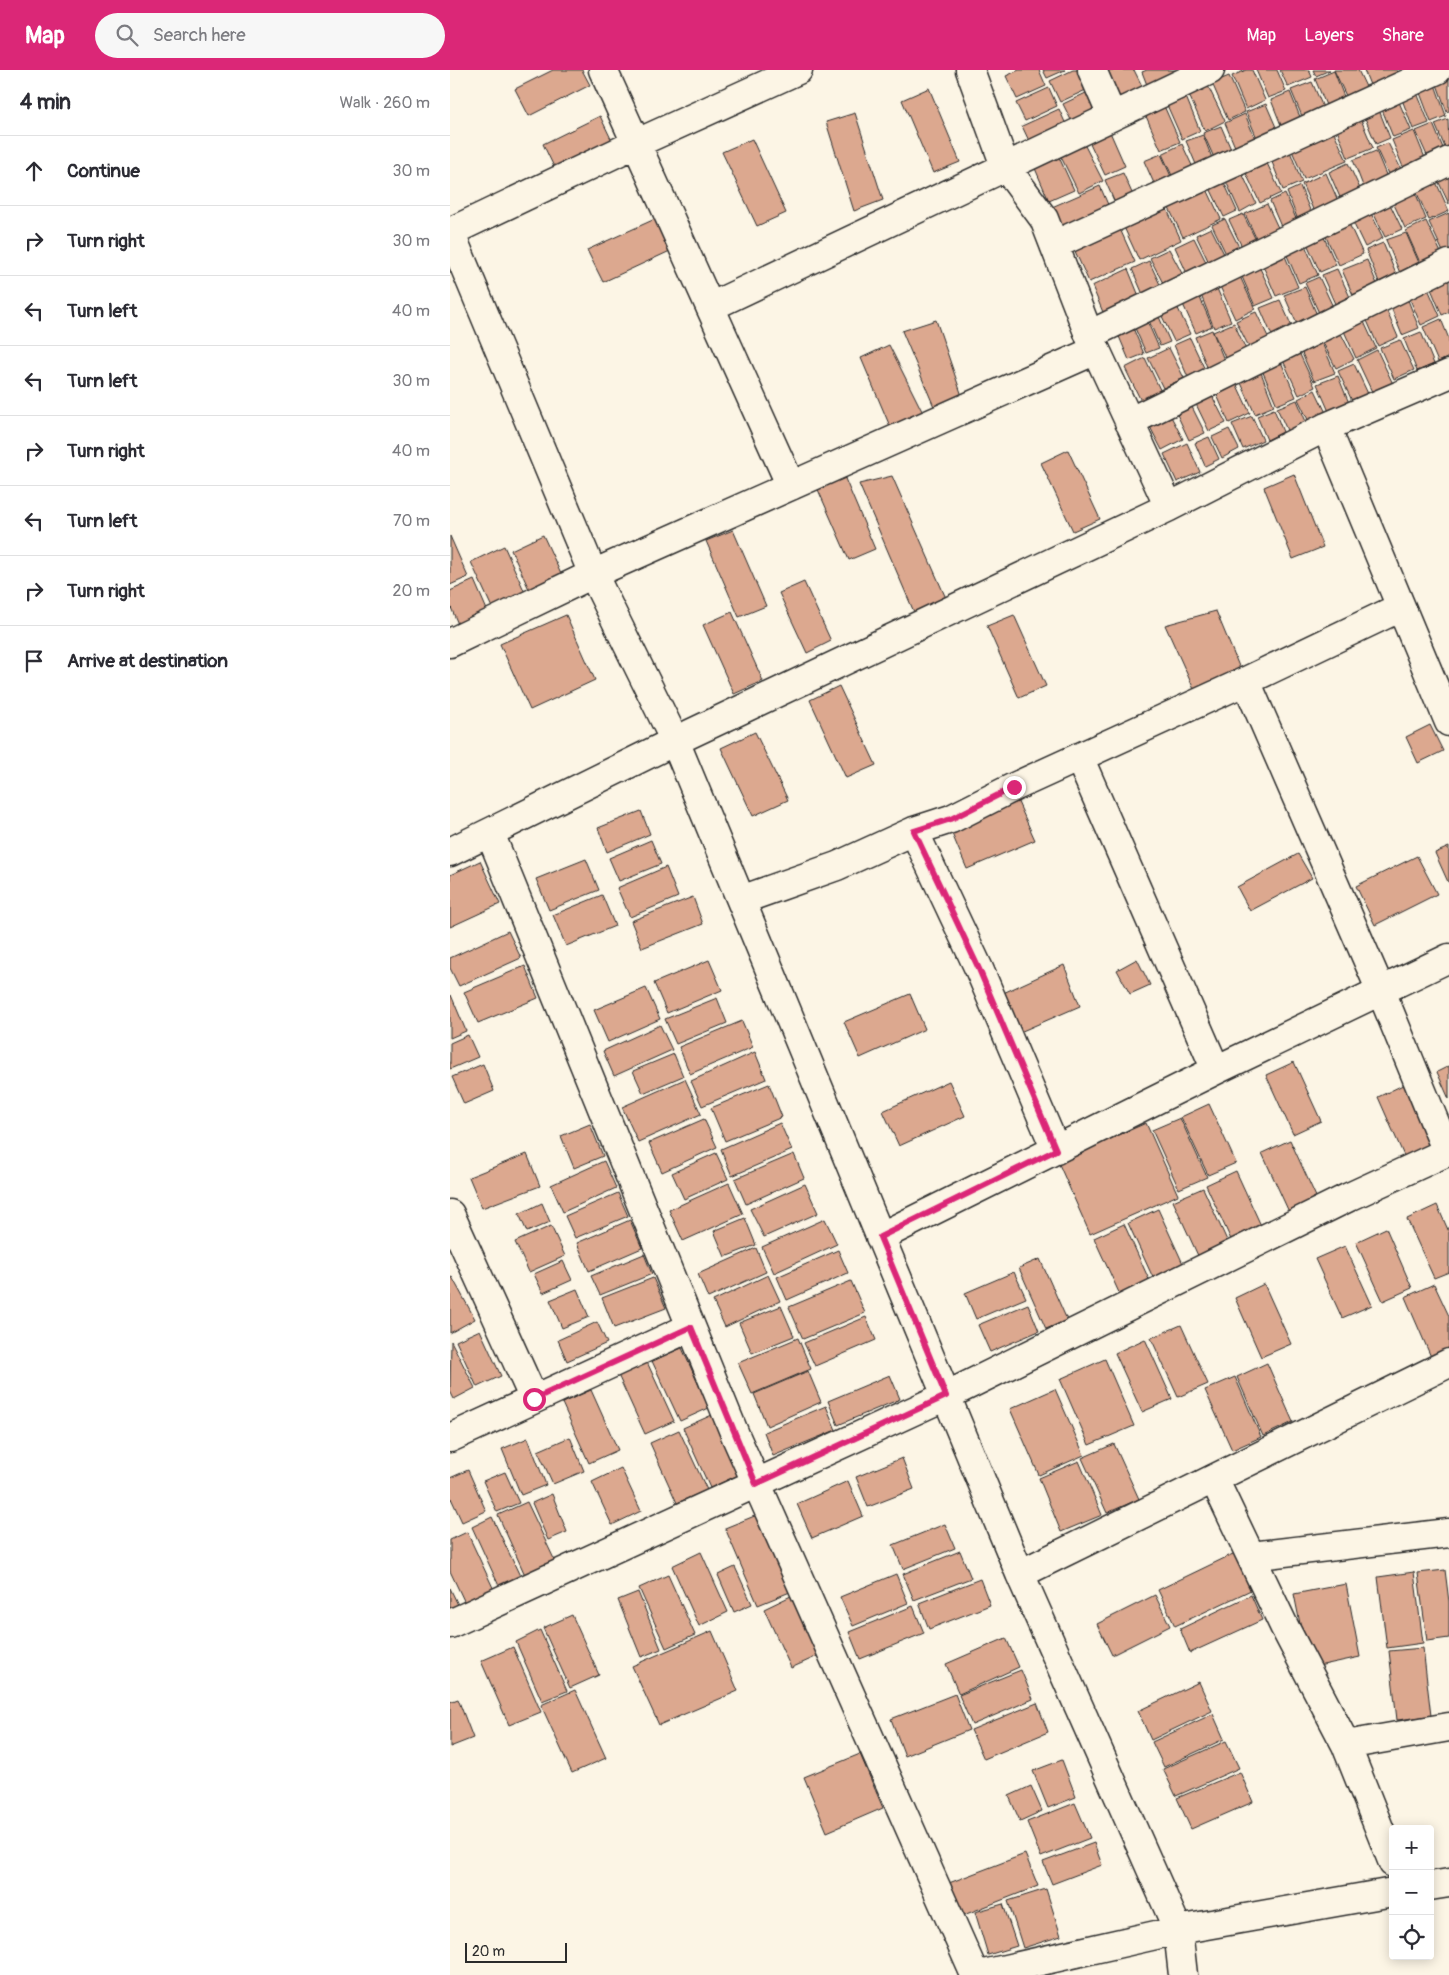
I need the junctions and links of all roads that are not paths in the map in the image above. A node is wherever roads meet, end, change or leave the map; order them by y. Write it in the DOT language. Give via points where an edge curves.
graph roads {
  1 [pos="603,70"];
  2 [pos="798,70"];
  3 [pos="970,70"];
  4 [pos="1092,70"];
  5 [pos="1437,70"];
  6 [pos="1199,72"];
  7 [pos="1112,116"];
  8 [pos="635,144"];
  9 [pos="1449,161"];
  10 [pos="1005,166"];
  11 [pos="1054,245"];
  12 [pos="1449,264"];
  13 [pos="710,307"];
  14 [pos="1093,343"];
  15 [pos="1449,374"];
  16 [pos="1129,422"];
  17 [pos="1326,427"];
  18 [pos="791,486"];
  19 [pos="1168,507"];
  20 [pos="593,574"];
  21 [pos="1401,607"];
  22 [pos="450,642"];
  23 [pos="1246,681"];
  24 [pos="1449,722"];
  25 [pos="675,742"];
  26 [pos="1079,757"];
  27 [pos="914,831"];
  28 [pos="490,832"];
  29 [pos="450,852"];
  30 [pos="741,900"];
  31 [pos="1449,958"];
  32 [pos="1381,991"];
  33 [pos="1216,1070"];
  34 [pos="1056,1150"];
  35 [pos="1448,1152"];
  36 [pos="450,1214"];
  37 [pos="880,1237"];
  38 [pos="691,1327"];
  39 [pos="1449,1363"];
  40 [pos="946,1396"];
  41 [pos="534,1399"];
  42 [pos="450,1438"];
  43 [pos="1214,1479"];
  44 [pos="756,1484"];
  45 [pos="1449,1533"];
  46 [pos="1251,1556"];
  47 [pos="1020,1574"];
  48 [pos="450,1624"];
  49 [pos="1449,1727"];
  50 [pos="1346,1745"];
  51 [pos="1389,1853"];
  52 [pos="1449,1882"];
  53 [pos="1434,1885"];
  54 [pos="1389,1893"];
  55 [pos="1178,1930"];
  56 [pos="977,1975"];
  57 [pos="1183,1975"];
  1 -- 8 [label="street"];
  2 -- 8 [label="street"];
  3 -- 10 [label="street"];
  4 -- 7 [label="street"];
  5 -- 11 [label="street"];
  6 -- 7 [label="street"];
  7 -- 10 [label="street"];
  8 -- 13 [label="street"];
  8 -- 20 [label="street" via="450,232"];
  9 -- 14 [label="street"];
  10 -- 11 [label="street" via="1044,219"];
  10 -- 13 [label="street"];
  11 -- 14 [label="street"];
  12 -- 16 [label="street"];
  13 -- 18 [label="street"];
  14 -- 16 [label="street"];
  14 -- 18 [label="street"];
  15 -- 17 [label="street"];
  16 -- 19 [label="street"];
  17 -- 19 [label="street"];
  17 -- 21 [label="street"];
  18 -- 20 [label="street"];
  19 -- 25 [label="street"];
  20 -- 22 [label="street"];
  20 -- 25 [label="street"];
  21 -- 23 [label="street"];
  21 -- 24 [label="street"];
  23 -- 26 [label="street"];
  23 -- 32 [label="street"];
  25 -- 28 [label="street"];
  25 -- 30 [label="street"];
  26 -- 27 [label="street" via="951,819"];
  26 -- 33 [label="street"];
  27 -- 30 [label="street" via="837,866"];
  27 -- 34 [label="street" via="979,969"];
  28 -- 29 [label="street"];
  28 -- 38 [label="street"];
  30 -- 37 [label="street"];
  31 -- 32 [label="street"];
  32 -- 33 [label="street"];
  32 -- 35 [label="street"];
  33 -- 34 [label="street"];
  34 -- 37 [label="street"];
  35 -- 40 [label="street" via="1349,1197"];
  36 -- 41 [label="street"];
  37 -- 40 [label="street"];
  38 -- 41 [label="street"];
  38 -- 44 [label="street"];
  39 -- 43 [label="street"];
  40 -- 44 [label="street"];
  40 -- 47 [label="street"];
  41 -- 42 [label="street"];
  43 -- 46 [label="street"];
  43 -- 47 [label="street"];
  44 -- 48 [label="street"];
  44 -- 56 [label="street"];
  45 -- 46 [label="street"];
  46 -- 50 [label="street"];
  47 -- 55 [label="street"];
  49 -- 50 [label="street"];
  50 -- 51 [label="street"];
  52 -- 53 [label="street"];
  54 -- 55 [label="street"];
  55 -- 56 [label="street"];
  55 -- 57 [label="street"];
}
